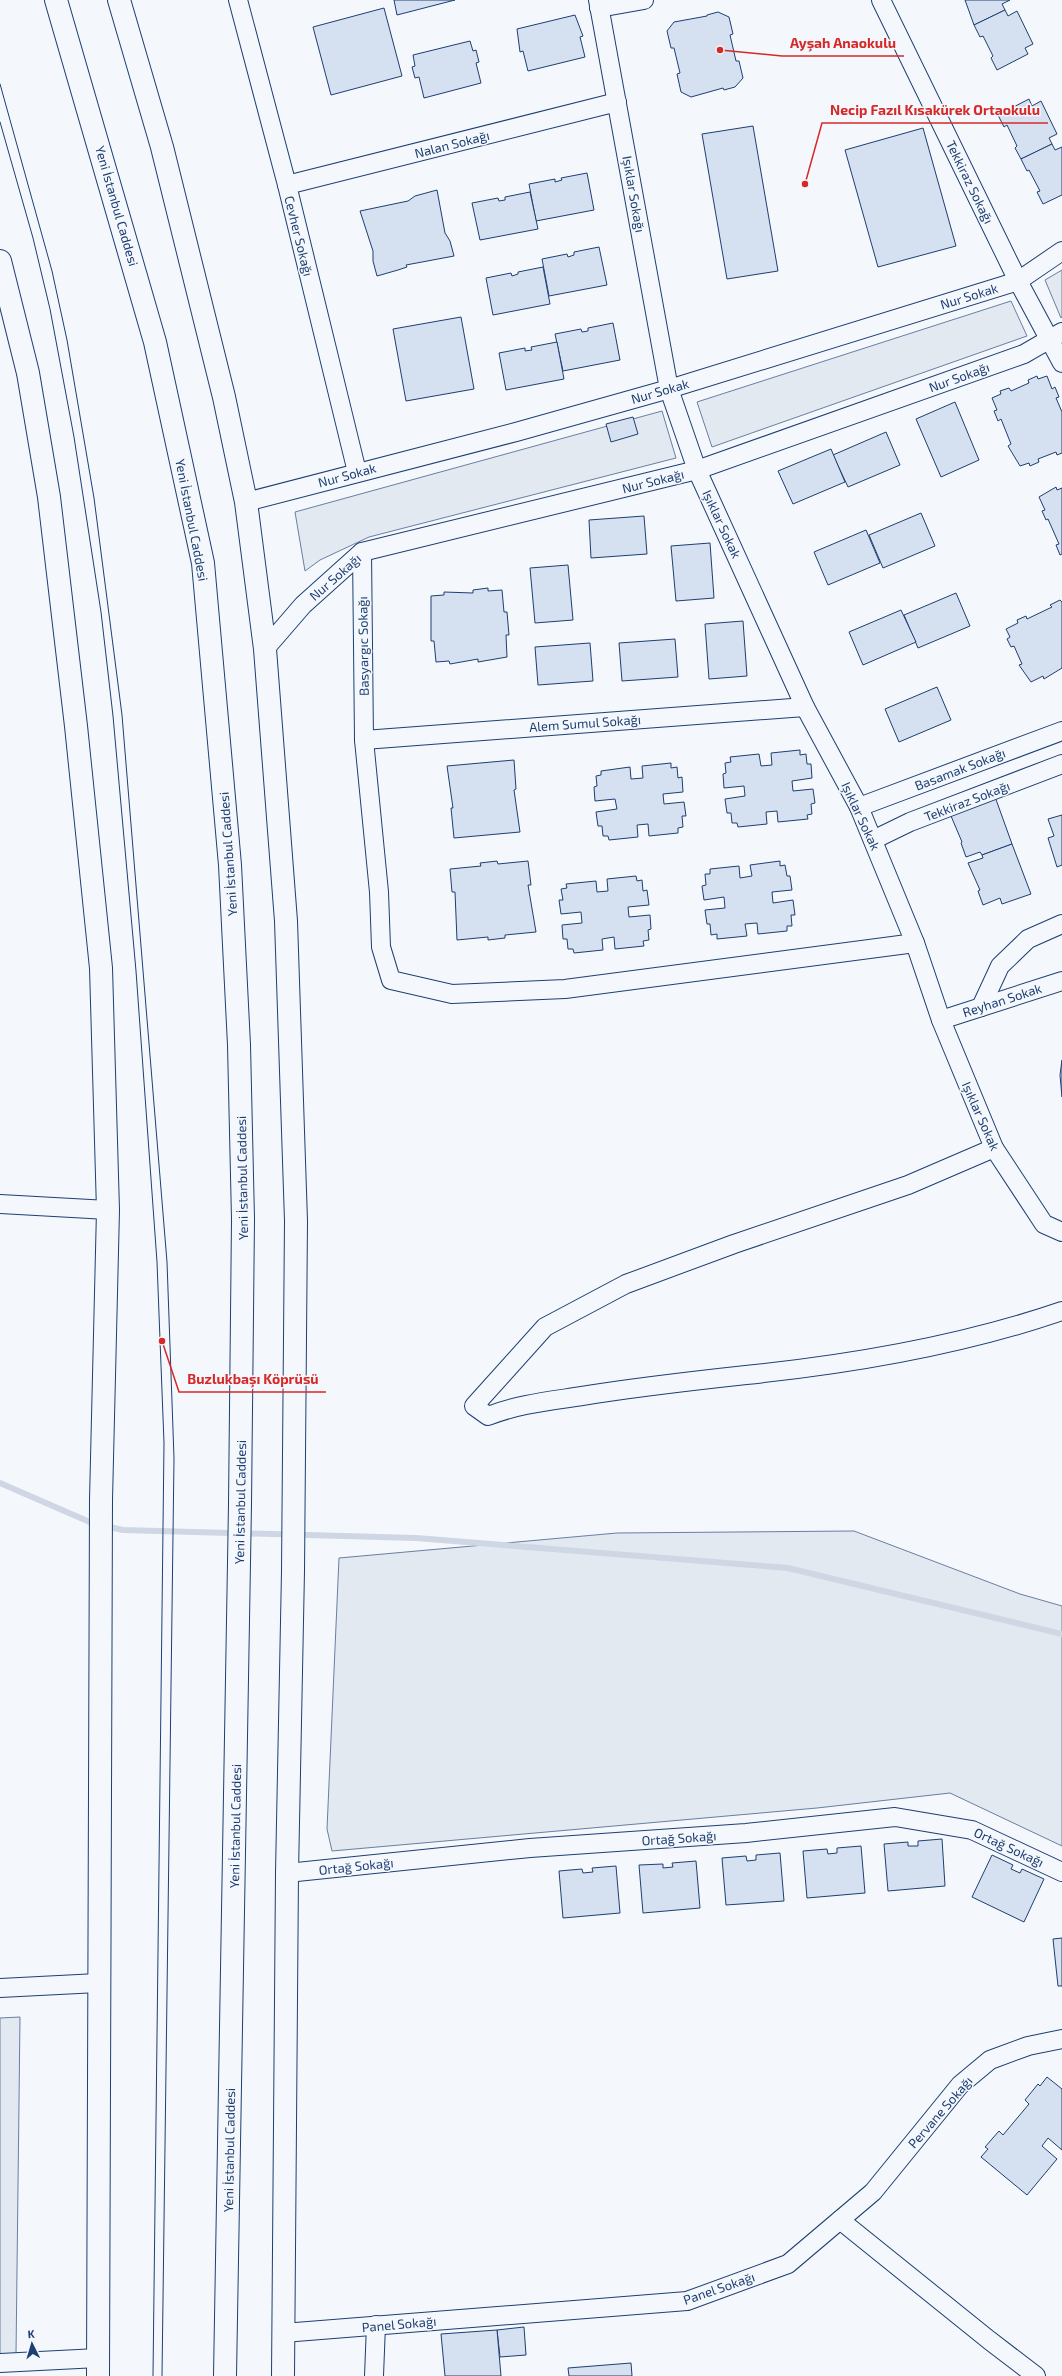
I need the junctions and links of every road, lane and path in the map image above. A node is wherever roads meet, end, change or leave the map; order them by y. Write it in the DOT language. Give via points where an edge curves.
graph roads {
  1 [pos="56,0"];
  2 [pos="118,0"];
  3 [pos="238,0"];
  4 [pos="644,0"];
  5 [pos="881,0"];
  6 [pos="599,4"];
  7 [pos="617,102"];
  8 [pos="287,185"];
  9 [pos="1062,251"];
  10 [pos="0,262"];
  11 [pos="1018,281"];
  12 [pos="1056,336"];
  13 [pos="1062,363"];
  14 [pos="669,389"];
  15 [pos="697,470"];
  16 [pos="357,472"];
  17 [pos="246,502"];
  18 [pos="362,552"];
  19 [pos="265,648"];
  20 [pos="805,707"];
  21 [pos="1062,731"];
  22 [pos="364,740"];
  23 [pos="1062,764"];
  24 [pos="859,807"];
  25 [pos="873,840"];
  26 [pos="1062,924"];
  27 [pos="915,943"];
  28 [pos="1062,981"];
  29 [pos="981,1007"];
  30 [pos="941,1020"];
  31 [pos="994,1148"];
  32 [pos="0,1204"];
  33 [pos="108,1210"];
  34 [pos="1062,1232"];
  35 [pos="1062,1311"];
  36 [pos="1062,1872"];
  37 [pos="286,1873"];
  38 [pos="98,1983"];
  39 [pos="0,1988"];
  40 [pos="1062,2039"];
  41 [pos="840,2220"];
  42 [pos="376,2325"];
  43 [pos="283,2333"];
  44 [pos="0,2363"];
  45 [pos="98,2367"];
  46 [pos="225,2376"];
  47 [pos="283,2376"];
  48 [pos="374,2376"];
  49 [pos="1036,2376"];
  1 -- 46 [label="main road, Yeni İstanbul Caddesi" via="156,342 203,563 230,865 236,955 243,1211"];
  2 -- 17 [label="main road" via="162,148 224,397"];
  3 -- 8 [label="street, Cevher Sokağı"];
  4 -- 6 [label="street"];
  5 -- 11 [label="street, Tekkiraz Sokağı"];
  6 -- 7 [label="street, Işıklar Sokağı"];
  7 -- 8 [label="street, Nalan Sokağı"];
  7 -- 14 [label="street, Işıklar Sokağı"];
  8 -- 16 [label="street, Cevher Sokağı"];
  9 -- 11 [label="street, Nur Sokak"];
  10 -- 33 [label="main road" via="28,373 49,497 76,726 101,968"];
  11 -- 12 [label="street, Tekkiraz Sokağı"];
  11 -- 14 [label="street, Nur Sokak"];
  12 -- 13 [label="street, Tekkiraz Sokağı"];
  12 -- 15 [label="street, Nur Sokağı" via="1024,354"];
  14 -- 15 [label="street, Işıklar Sokak"];
  14 -- 16 [label="street, Nur Sokak" via="516,432"];
  15 -- 18 [label="street, Nur Sokağı"];
  15 -- 20 [label="street, Işıklar Sokak"];
  16 -- 17 [label="street, Nur Sokak"];
  17 -- 19 [label="main road"];
  18 -- 19 [label="street, Nur Sokağı" via="303,605"];
  18 -- 22 [label="street, Basyargıc Sokağı"];
  19 -- 37 [label="main road" via="286,921 296,1221 293,1571"];
  20 -- 22 [label="street, Alem Sumul Sokağı"];
  20 -- 24 [label="street, Işıklar Sokak"];
  21 -- 24 [label="street, Basamak Sokağı"];
  22 -- 27 [label="street, Basyargıc Sokağı" via="380,892 380,947 391,980 452,994 565,989"];
  23 -- 25 [label="street, Tekkiraz Sokağı" via="910,822"];
  24 -- 25 [label="street, Işıklar Sokak"];
  25 -- 27 [label="street, Işıklar Sokak"];
  26 -- 29 [label="street" via="1028,939 1000,966"];
  27 -- 30 [label="street, Işıklar Sokak"];
  28 -- 29 [label="street, Reyhan Sokak"];
  29 -- 30 [label="street, Reyhan Sokak"];
  30 -- 31 [label="street, Işıklar Sokak"];
  31 -- 34 [label="street, Işıklar Sokak" via="1044,1224"];
  31 -- 35 [label="street" via="908,1185 626,1284 545,1327 474,1406 488,1416 512,1407 602,1393 862,1361 1022,1324"];
  32 -- 33 [label="street"];
  33 -- 38 [label="main road" via="101,1500"];
  36 -- 37 [label="street, Ortağ Sokağı" via="972,1830 895,1816 746,1833 530,1848"];
  37 -- 43 [label="main road"];
  38 -- 39 [label="street"];
  38 -- 45 [label="main road"];
  40 -- 41 [label="street, Pervane Sokağı" via="1028,2046 990,2060 960,2085 873,2192"];
  41 -- 42 [label="street, Panel Sokağı" via="788,2264 687,2301"];
  41 -- 49 [label="street"];
  42 -- 43 [label="street, Panel Sokağı"];
  42 -- 48 [label="street"];
  43 -- 47 [label="main road"];
  44 -- 45 [label="street"];
}
